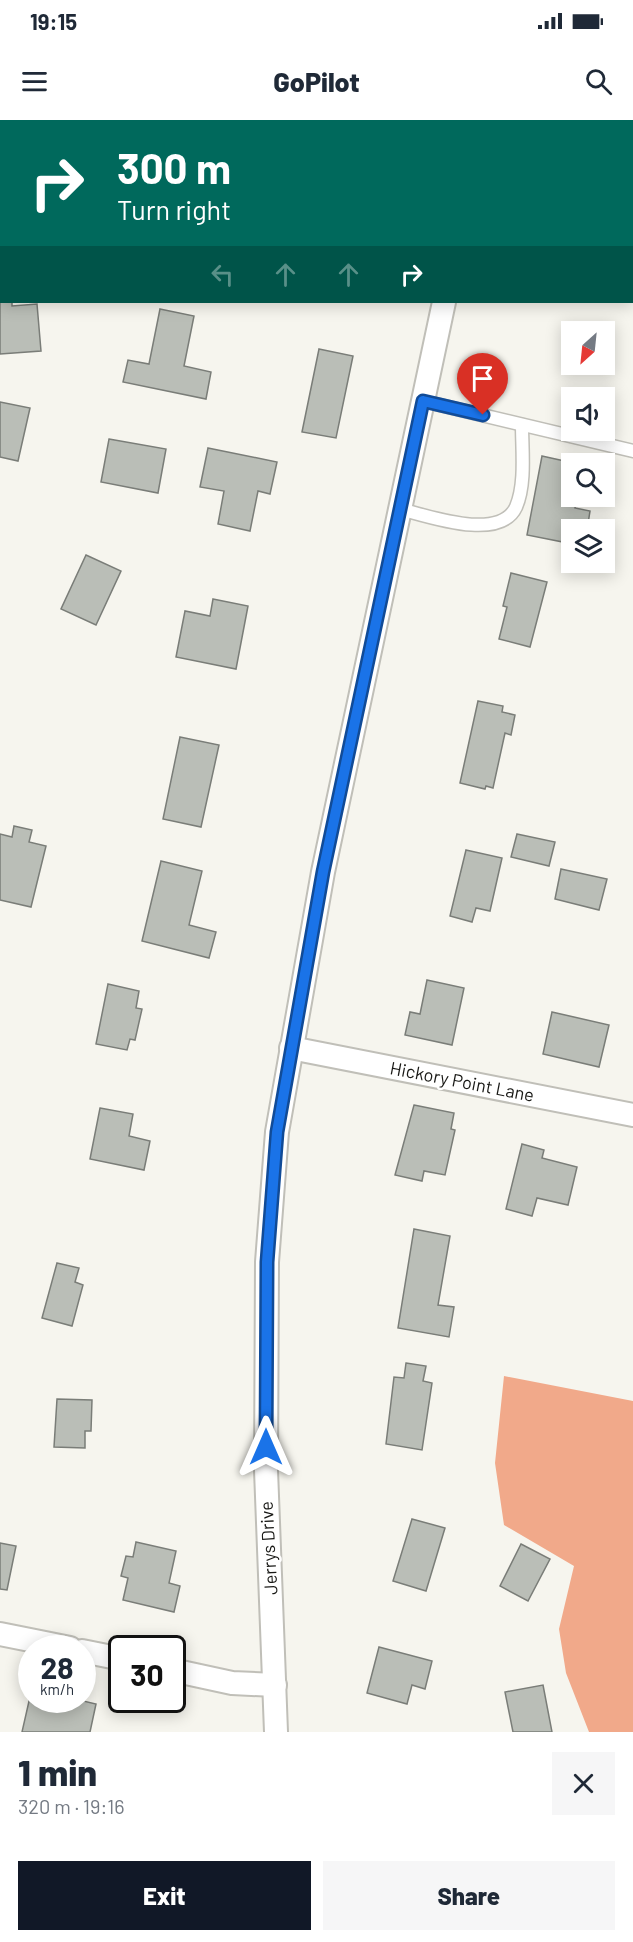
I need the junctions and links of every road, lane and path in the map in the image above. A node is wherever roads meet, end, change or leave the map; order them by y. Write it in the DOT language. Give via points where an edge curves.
graph roads {
  1 [pos="444,303"];
  2 [pos="423,401"];
  3 [pos="522,425"];
  4 [pos="633,451"];
  5 [pos="400,509"];
  6 [pos="291,1048"];
  7 [pos="633,1115"];
  8 [pos="0,1634"];
  9 [pos="18,1638"];
  10 [pos="186,1673"];
  11 [pos="275,1685"];
  12 [pos="276,1732"];
  1 -- 2 [label="street, Jerrys Drive"];
  2 -- 3 [label="lane"];
  2 -- 5 [label="street, Jerrys Drive"];
  3 -- 4 [label="lane"];
  3 -- 5 [label="lane" via="516,509 499,523 473,525"];
  5 -- 6 [label="street, Jerrys Drive" via="323,872"];
  6 -- 7 [label="street, Hickory Point Lane"];
  6 -- 11 [label="street, Jerrys Drive" via="277,1132 267,1262 266,1479"];
  8 -- 9 [label="street"];
  10 -- 11 [label="street" via="232,1683"];
  11 -- 12 [label="street, Jerrys Drive"];
}
